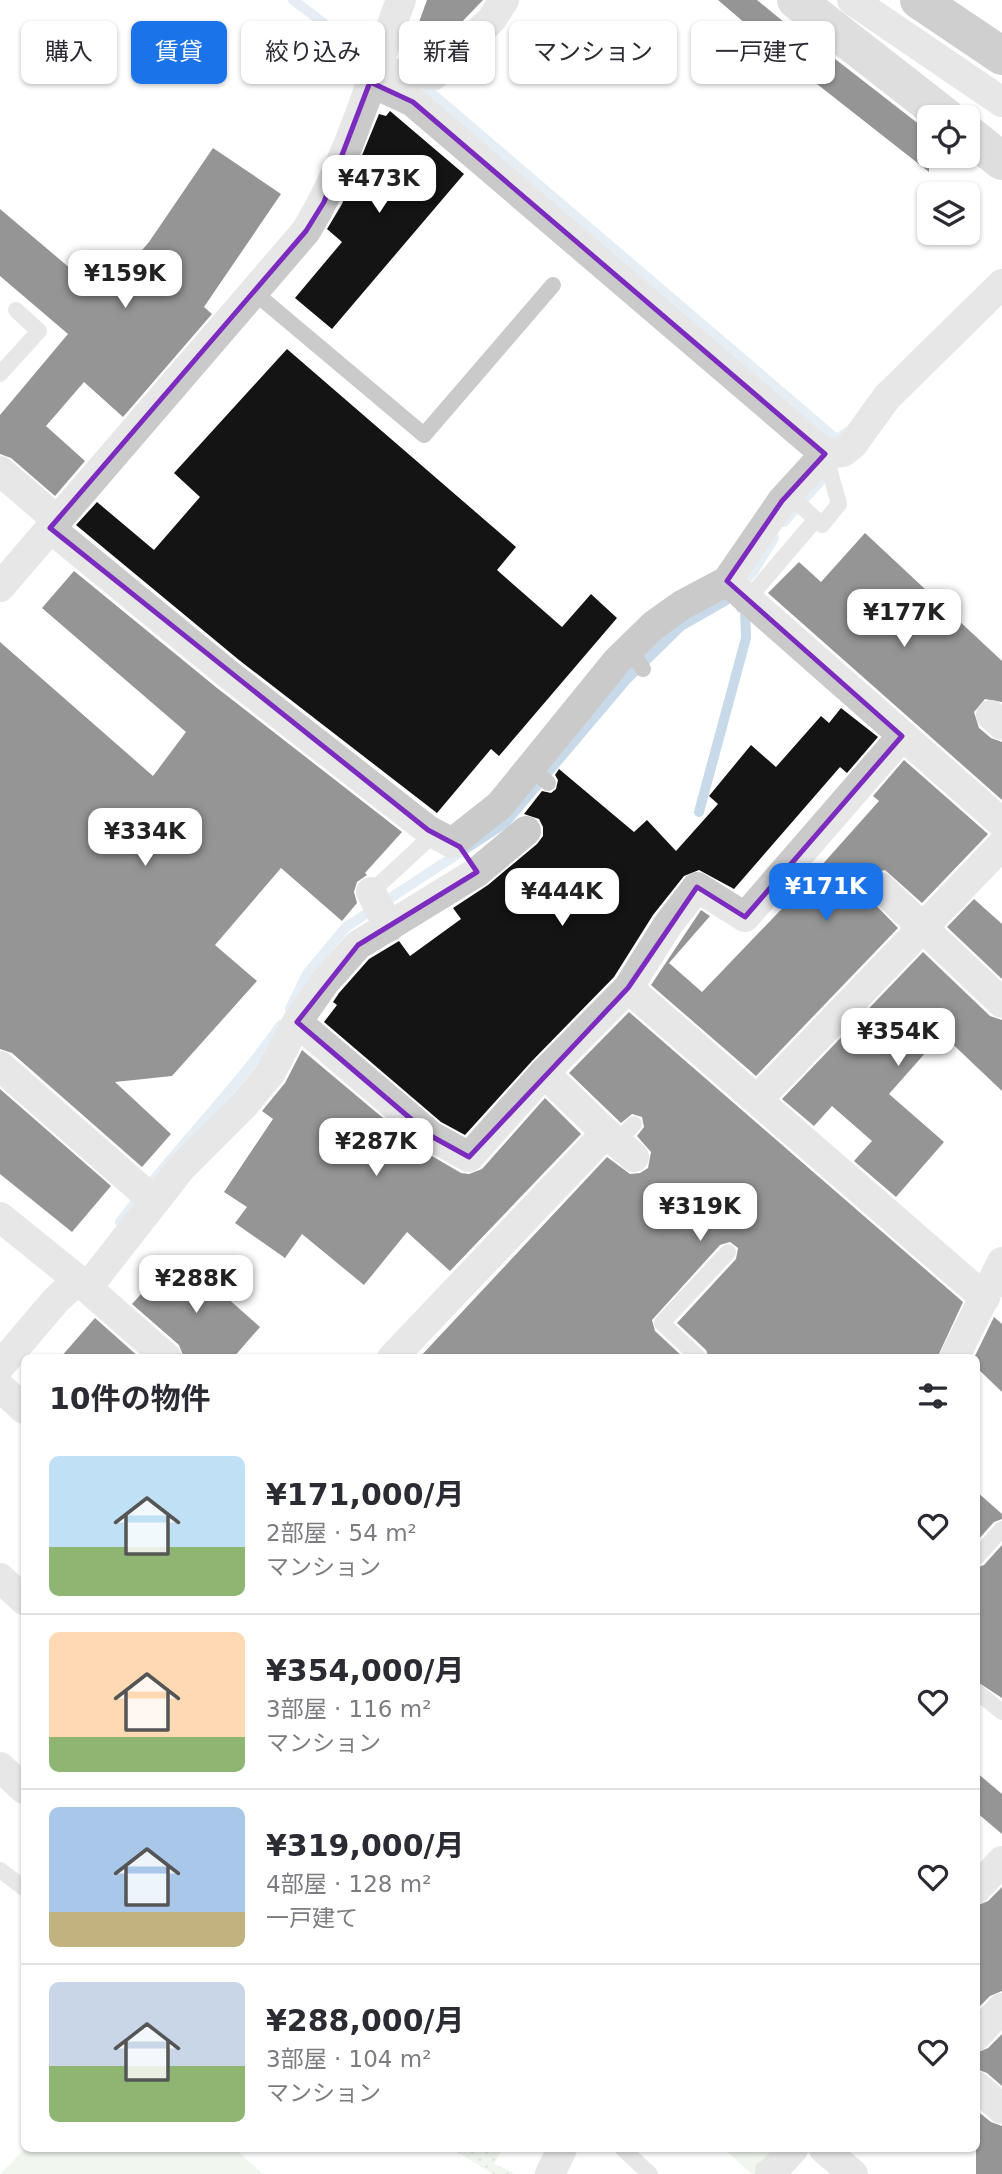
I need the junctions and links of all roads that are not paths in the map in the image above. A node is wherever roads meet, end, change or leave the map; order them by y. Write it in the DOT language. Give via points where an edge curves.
graph roads {
  1 [pos="401,0"];
  2 [pos="504,0"];
  3 [pos="796,0"];
  4 [pos="852,0"];
  5 [pos="919,0"];
  6 [pos="385,42"];
  7 [pos="1002,56"];
  8 [pos="385,78"];
  9 [pos="369,84"];
  10 [pos="374,84"];
  11 [pos="1002,102"];
  12 [pos="931,105"];
  13 [pos="980,144"];
  14 [pos="1002,161"];
  15 [pos="1002,284"];
  16 [pos="553,285"];
  17 [pos="254,292"];
  18 [pos="16,310"];
  19 [pos="0,374"];
  20 [pos="825,454"];
  21 [pos="0,471"];
  22 [pos="804,508"];
  23 [pos="54,524"];
  24 [pos="0,587"];
  25 [pos="738,591"];
  26 [pos="902,736"];
  27 [pos="1002,823"];
  28 [pos="526,831"];
  29 [pos="445,837"];
  30 [pos="1002,845"];
  31 [pos="477,872"];
  32 [pos="880,887"];
  33 [pos="371,892"];
  34 [pos="389,927"];
  35 [pos="921,929"];
  36 [pos="628,988"];
  37 [pos="1002,1003"];
  38 [pos="297,1022"];
  39 [pos="0,1066"];
  40 [pos="544,1073"];
  41 [pos="757,1100"];
  42 [pos="145,1193"];
  43 [pos="0,1217"];
  44 [pos="728,1251"];
  45 [pos="1002,1262"];
  46 [pos="83,1284"];
  47 [pos="985,1298"];
  48 [pos="162,1354"];
  49 [pos="397,1354"];
  50 [pos="695,1354"];
  51 [pos="956,1354"];
  52 [pos="0,1366"];
  53 [pos="0,1387"];
  54 [pos="21,1406"];
  55 [pos="1002,1529"];
  56 [pos="980,1554"];
  57 [pos="0,1578"];
  58 [pos="21,1597"];
  59 [pos="980,1694"];
  60 [pos="1002,1712"];
  61 [pos="0,1767"];
  62 [pos="21,1787"];
  63 [pos="1002,1861"];
  64 [pos="0,1870"];
  65 [pos="980,1881"];
  66 [pos="21,1886"];
  67 [pos="1002,2008"];
  68 [pos="980,2032"];
  69 [pos="980,2090"];
  70 [pos="1002,2109"];
  71 [pos="561,2152"];
  72 [pos="626,2152"];
  73 [pos="790,2152"];
  74 [pos="827,2152"];
  75 [pos="550,2174"];
  76 [pos="650,2174"];
  77 [pos="770,2174"];
  78 [pos="853,2174"];
  1 -- 6 [label="street"];
  2 -- 8 [label="street" via="492,19 434,75 405,72"];
  3 -- 12 [label="street"];
  4 -- 11 [label="street"];
  5 -- 7 [label="highway"];
  9 -- 17 [label="street" via="324,202 306,231"];
  10 -- 20 [label="street" via="413,102"];
  13 -- 14 [label="street"];
  15 -- 20 [label="street" via="887,397 853,444 843,452"];
  16 -- 17 [label="lane" via="424,435"];
  17 -- 23 [label="street"];
  18 -- 19 [label="lane" via="39,331"];
  20 -- 22 [label="street"];
  20 -- 22 [label="lane" via="839,504 822,524"];
  21 -- 23 [label="street"];
  22 -- 25 [label="street"];
  23 -- 24 [label="street"];
  23 -- 29 [label="street" via="228,674"];
  25 -- 26 [label="street"];
  25 -- 29 [label="street" via="682,605 654,625 636,659 539,776"];
  26 -- 27 [label="street"];
  26 -- 36 [label="street" via="745,917 697,887"];
  28 -- 31 [label="street"];
  29 -- 31 [label="street"];
  29 -- 33 [label="lane"];
  30 -- 35 [label="street"];
  31 -- 34 [label="street"];
  32 -- 35 [label="street"];
  33 -- 34 [label="street"];
  34 -- 38 [label="street" via="358,945"];
  35 -- 37 [label="street"];
  35 -- 41 [label="street"];
  36 -- 40 [label="street"];
  36 -- 41 [label="street"];
  38 -- 40 [label="street" via="431,1136 469,1157"];
  38 -- 42 [label="street" via="271,1072 244,1105"];
  39 -- 42 [label="street"];
  40 -- 49 [label="street" via="623,1139"];
  41 -- 47 [label="street"];
  42 -- 46 [label="street"];
  43 -- 46 [label="street"];
  44 -- 50 [label="lane" via="662,1322"];
  45 -- 47 [label="street"];
  46 -- 48 [label="street"];
  46 -- 52 [label="street" via="56,1300"];
  47 -- 51 [label="street"];
  53 -- 54 [label="street"];
  55 -- 56 [label="lane"];
  57 -- 58 [label="street"];
  59 -- 60 [label="lane"];
  61 -- 62 [label="street"];
  63 -- 65 [label="street"];
  64 -- 66 [label="lane"];
  67 -- 68 [label="street"];
  69 -- 70 [label="street"];
  71 -- 75 [label="street"];
  72 -- 76 [label="lane"];
  73 -- 77 [label="street"];
  74 -- 78 [label="street"];
}
